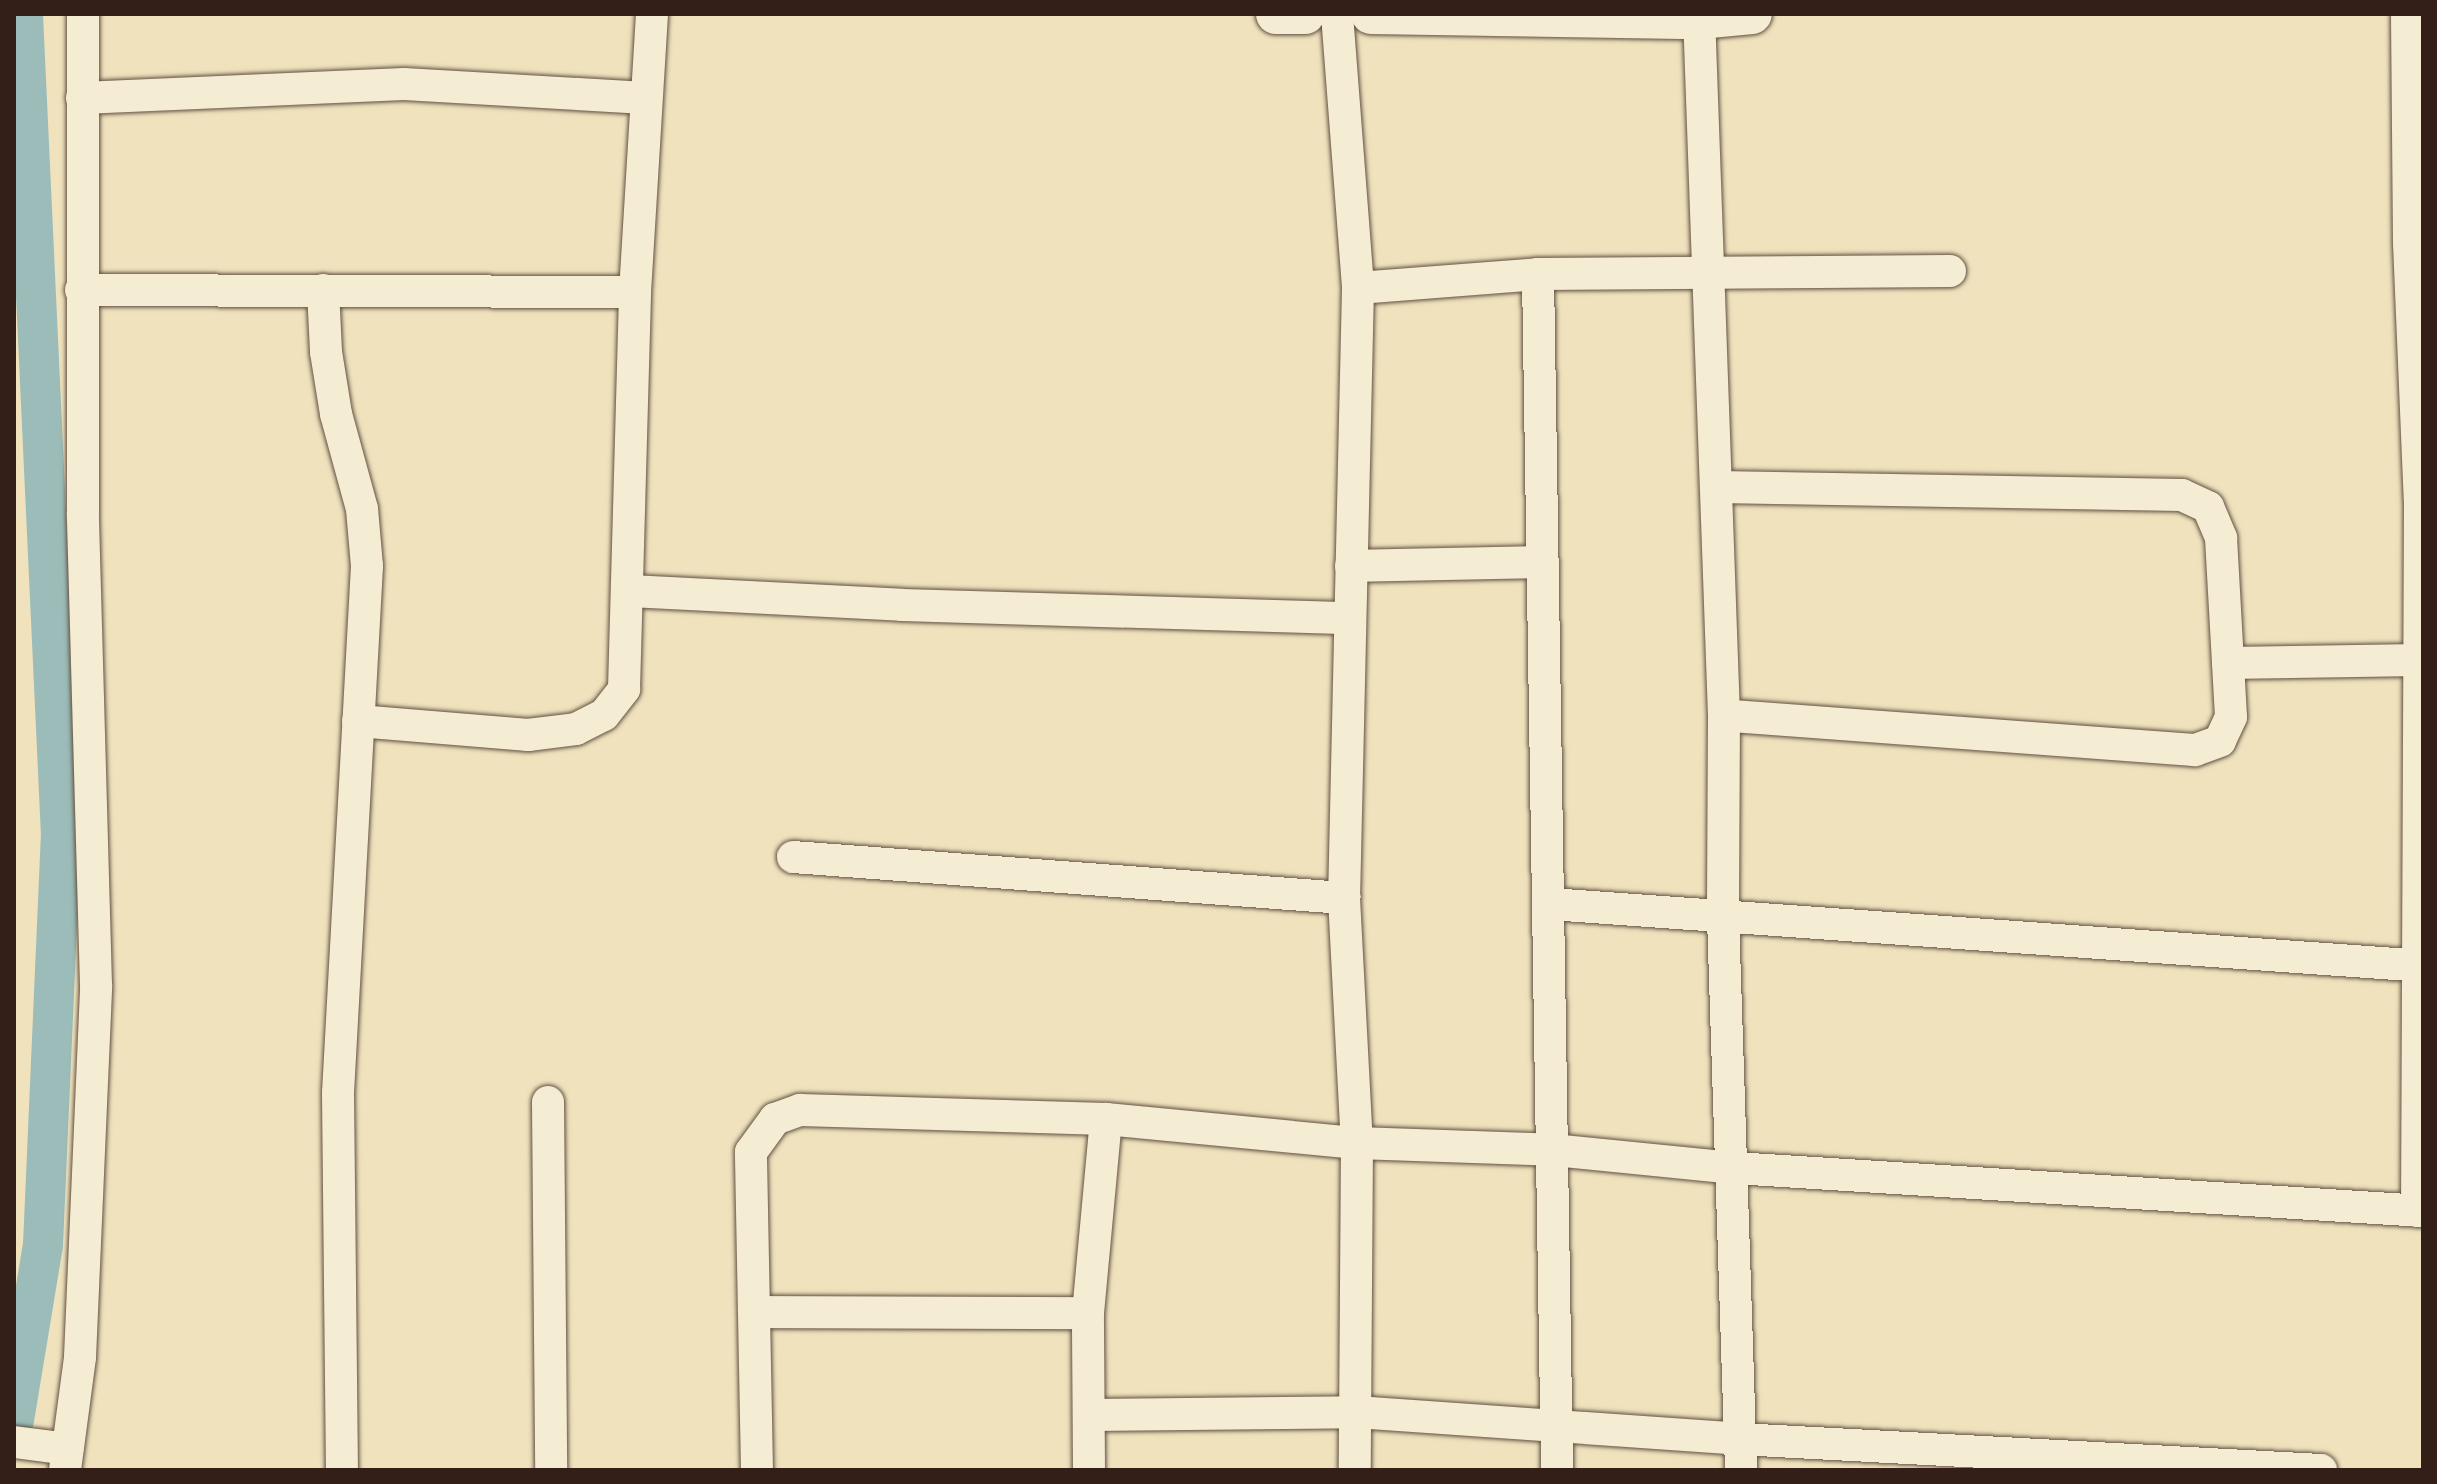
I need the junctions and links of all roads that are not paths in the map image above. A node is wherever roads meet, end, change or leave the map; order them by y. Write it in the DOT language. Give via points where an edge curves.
graph roads {
  1 [pos="83,14"];
  2 [pos="652,14"];
  3 [pos="1276,14"];
  4 [pos="1305,14"];
  5 [pos="1337,14"];
  6 [pos="1371,14"];
  7 [pos="1752,14"];
  8 [pos="2407,14"];
  9 [pos="1515,15"];
  10 [pos="1699,17"];
  11 [pos="82,98"];
  12 [pos="646,98"];
  13 [pos="1950,271"];
  14 [pos="1538,274"];
  15 [pos="1709,274"];
  16 [pos="1358,288"];
  17 [pos="81,290"];
  18 [pos="323,290"];
  19 [pos="635,292"];
  20 [pos="1717,487"];
  21 [pos="1540,562"];
  22 [pos="1351,566"];
  23 [pos="630,591"];
  24 [pos="1350,618"];
  25 [pos="2420,660"];
  26 [pos="2228,663"];
  27 [pos="2422,694"];
  28 [pos="1724,715"];
  29 [pos="358,721"];
  30 [pos="793,857"];
  31 [pos="1344,898"];
  32 [pos="1550,904"];
  33 [pos="1723,918"];
  34 [pos="2422,966"];
  35 [pos="548,1102"];
  36 [pos="1106,1119"];
  37 [pos="1357,1143"];
  38 [pos="1553,1150"];
  39 [pos="1734,1168"];
  40 [pos="2420,1211"];
  41 [pos="758,1312"];
  42 [pos="1088,1313"];
  43 [pos="1356,1412"];
  44 [pos="1090,1415"];
  45 [pos="1555,1428"];
  46 [pos="25,1443"];
  47 [pos="1740,1455"];
  48 [pos="67,1459"];
  49 [pos="342,1470"];
  50 [pos="551,1470"];
  51 [pos="757,1470"];
  52 [pos="1089,1470"];
  53 [pos="1355,1470"];
  54 [pos="1557,1470"];
  55 [pos="2321,1470"];
  1 -- 11 [label="street"];
  2 -- 12 [label="street"];
  3 -- 4 [label="street"];
  5 -- 16 [label="street"];
  6 -- 9 [label="street"];
  7 -- 10 [label="street"];
  8 -- 25 [label="street"];
  9 -- 10 [label="street"];
  10 -- 15 [label="street"];
  11 -- 12 [label="street" via="404,84"];
  11 -- 17 [label="street"];
  12 -- 19 [label="street"];
  13 -- 15 [label="street"];
  14 -- 15 [label="street"];
  14 -- 16 [label="street"];
  14 -- 21 [label="street"];
  15 -- 20 [label="street"];
  16 -- 22 [label="street"];
  17 -- 18 [label="street"];
  17 -- 48 [label="street" via="96,985 80,1357"];
  18 -- 19 [label="street"];
  18 -- 29 [label="street" via="328,367 362,509 367,566"];
  19 -- 23 [label="street"];
  20 -- 26 [label="street" via="2182,495 2208,507 2221,538"];
  20 -- 28 [label="street"];
  21 -- 22 [label="street"];
  21 -- 32 [label="street"];
  22 -- 24 [label="street"];
  23 -- 24 [label="street"];
  23 -- 29 [label="street" via="624,689 604,715 576,729 528,735"];
  24 -- 31 [label="street"];
  25 -- 26 [label="street"];
  25 -- 27 [label="street"];
  26 -- 28 [label="street" via="2231,717 2220,741 2195,750"];
  27 -- 34 [label="street"];
  28 -- 33 [label="street"];
  29 -- 49 [label="street" via="338,1093"];
  30 -- 31 [label="street"];
  31 -- 37 [label="street"];
  32 -- 33 [label="street"];
  32 -- 38 [label="street"];
  33 -- 34 [label="street"];
  33 -- 39 [label="street"];
  34 -- 40 [label="street"];
  35 -- 50 [label="street"];
  36 -- 37 [label="street"];
  36 -- 41 [label="street" via="800,1110 775,1119 751,1152"];
  36 -- 42 [label="street"];
  37 -- 38 [label="street"];
  37 -- 43 [label="street"];
  38 -- 39 [label="street"];
  38 -- 45 [label="street"];
  39 -- 40 [label="street"];
  39 -- 47 [label="street"];
  41 -- 42 [label="street"];
  41 -- 51 [label="street"];
  42 -- 44 [label="street"];
  43 -- 44 [label="street"];
  43 -- 45 [label="street"];
  43 -- 53 [label="street"];
  44 -- 52 [label="street"];
  45 -- 47 [label="street"];
  45 -- 54 [label="street"];
  46 -- 48 [label="street"];
  47 -- 55 [label="street"];
}
